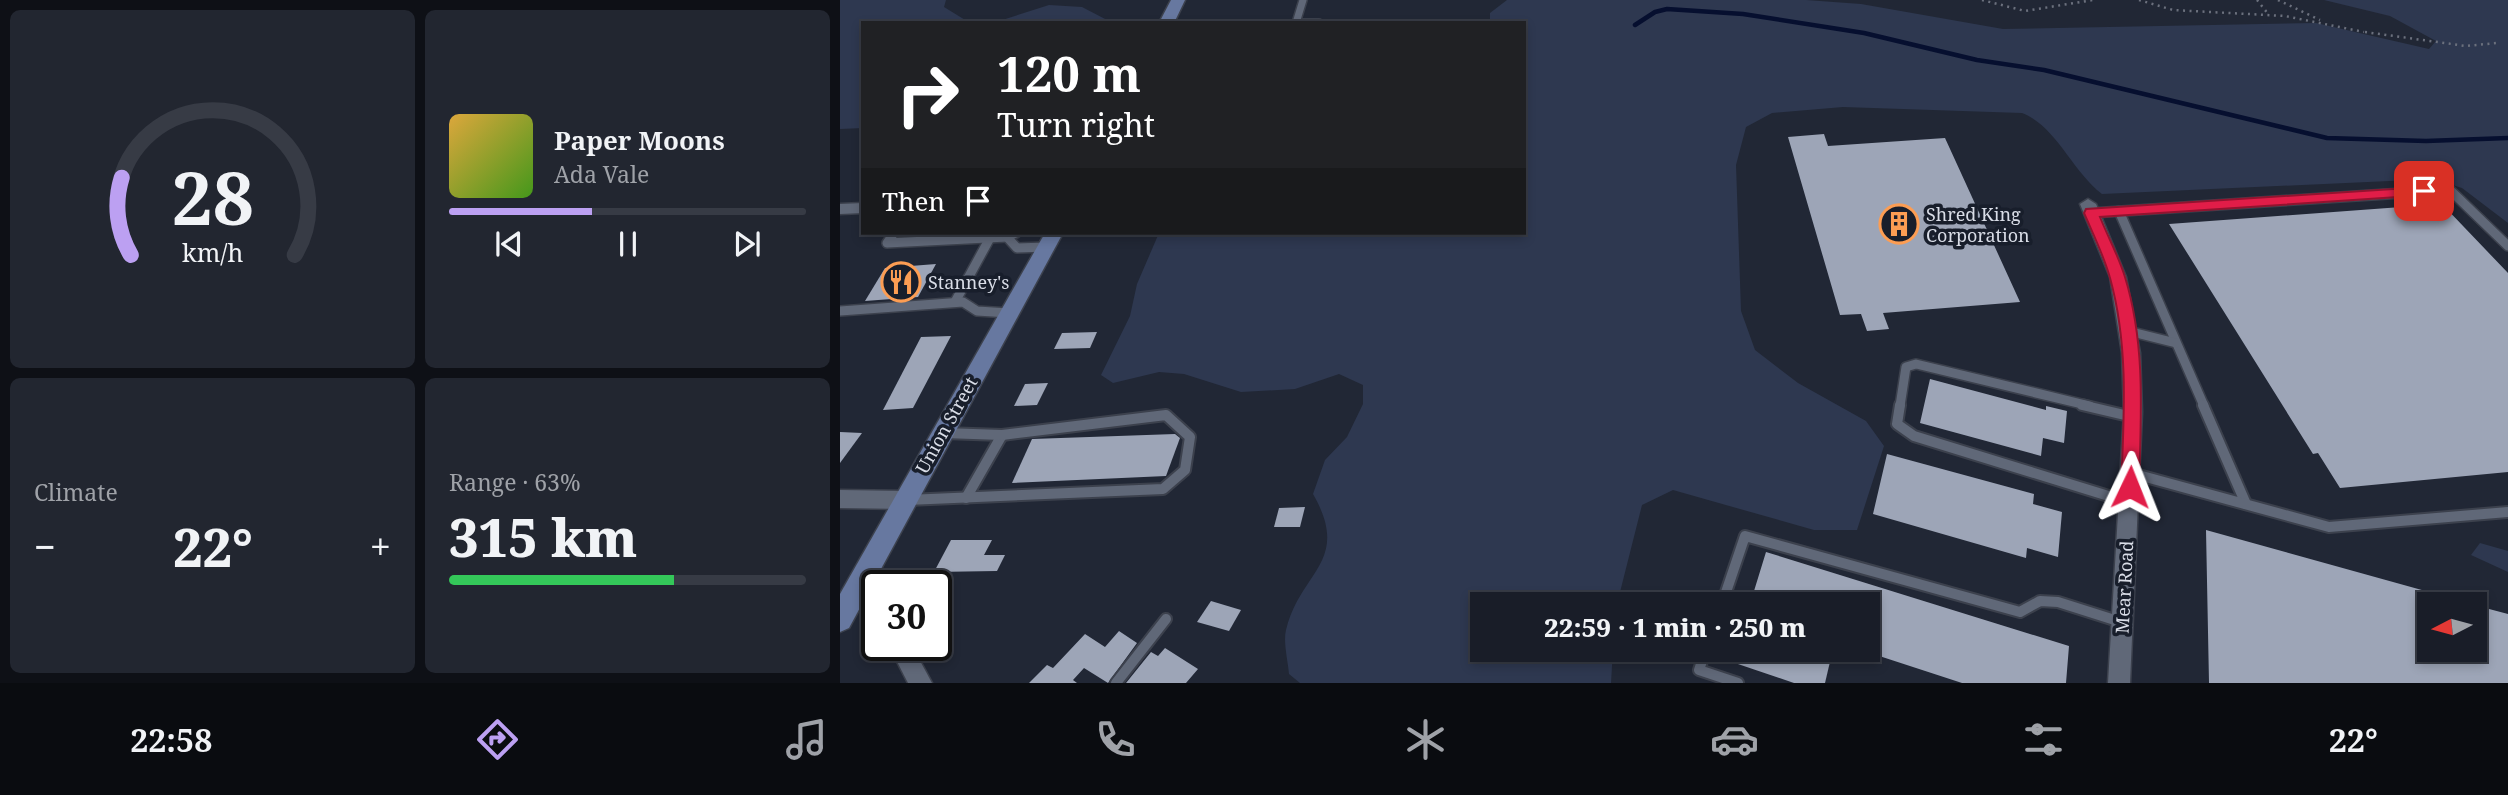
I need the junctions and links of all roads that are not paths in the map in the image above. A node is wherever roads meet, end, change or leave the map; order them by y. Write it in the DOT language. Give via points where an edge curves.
graph roads {
  1 [pos="1178,0"];
  2 [pos="1303,0"];
  3 [pos="1167,21"];
  4 [pos="1297,21"];
  5 [pos="861,208"];
  6 [pos="840,209"];
  7 [pos="2089,209"];
  8 [pos="2119,211"];
  9 [pos="893,235"];
  10 [pos="991,235"];
  11 [pos="1012,235"];
  12 [pos="1050,240"];
  13 [pos="2508,246"];
  14 [pos="955,302"];
  15 [pos="840,311"];
  16 [pos="1009,313"];
  17 [pos="2129,331"];
  18 [pos="2176,343"];
  19 [pos="2133,417"];
  20 [pos="942,433"];
  21 [pos="1002,435"];
  22 [pos="2131,472"];
  23 [pos="966,498"];
  24 [pos="840,499"];
  25 [pos="905,499"];
  26 [pos="2129,502"];
  27 [pos="2246,504"];
  28 [pos="2508,512"];
  29 [pos="877,570"];
  30 [pos="1726,592"];
  31 [pos="861,596"];
  32 [pos="840,619"];
  33 [pos="1166,619"];
  34 [pos="2122,622"];
  35 [pos="909,661"];
  36 [pos="1702,662"];
  37 [pos="921,683"];
  38 [pos="1115,683"];
  39 [pos="1738,683"];
  40 [pos="2119,683"];
  1 -- 3 [label="main road"];
  2 -- 4 [label="lane"];
  5 -- 6 [label="street"];
  7 -- 8 [label="lane"];
  7 -- 17 [label="street, Mear Road" via="2118,277"];
  8 -- 13 [label="lane" via="2450,190"];
  8 -- 18 [label="lane"];
  9 -- 10 [label="lane" via="887,243"];
  10 -- 11 [label="lane"];
  10 -- 14 [label="lane"];
  11 -- 12 [label="lane" via="1017,248"];
  12 -- 16 [label="main road, Union Street"];
  14 -- 15 [label="lane"];
  14 -- 16 [label="lane" via="969,303 977,311"];
  16 -- 20 [label="main road, Union Street"];
  17 -- 18 [label="lane"];
  17 -- 19 [label="street, Mear Road"];
  18 -- 27 [label="lane"];
  19 -- 22 [label="street, Mear Road"];
  19 -- 26 [label="lane" via="1916,364 1906,367 1896,424 1914,436"];
  20 -- 21 [label="lane"];
  20 -- 25 [label="main road, Union Street"];
  21 -- 23 [label="lane"];
  21 -- 23 [label="lane" via="1166,415 1190,438 1185,470 1163,489"];
  22 -- 26 [label="street, Mear Road"];
  22 -- 27 [label="lane"];
  23 -- 25 [label="lane"];
  24 -- 25 [label="street"];
  25 -- 29 [label="main road, Union Street"];
  26 -- 34 [label="street, Mear Road"];
  27 -- 28 [label="lane" via="2329,527"];
  30 -- 34 [label="lane" via="1745,536 2020,612 2040,601 2059,602"];
  31 -- 32 [label="main road, Union Street"];
  33 -- 38 [label="lane"];
  34 -- 40 [label="street, Mear Road"];
  35 -- 37 [label="street"];
  36 -- 39 [label="lane" via="1699,670"];
}
